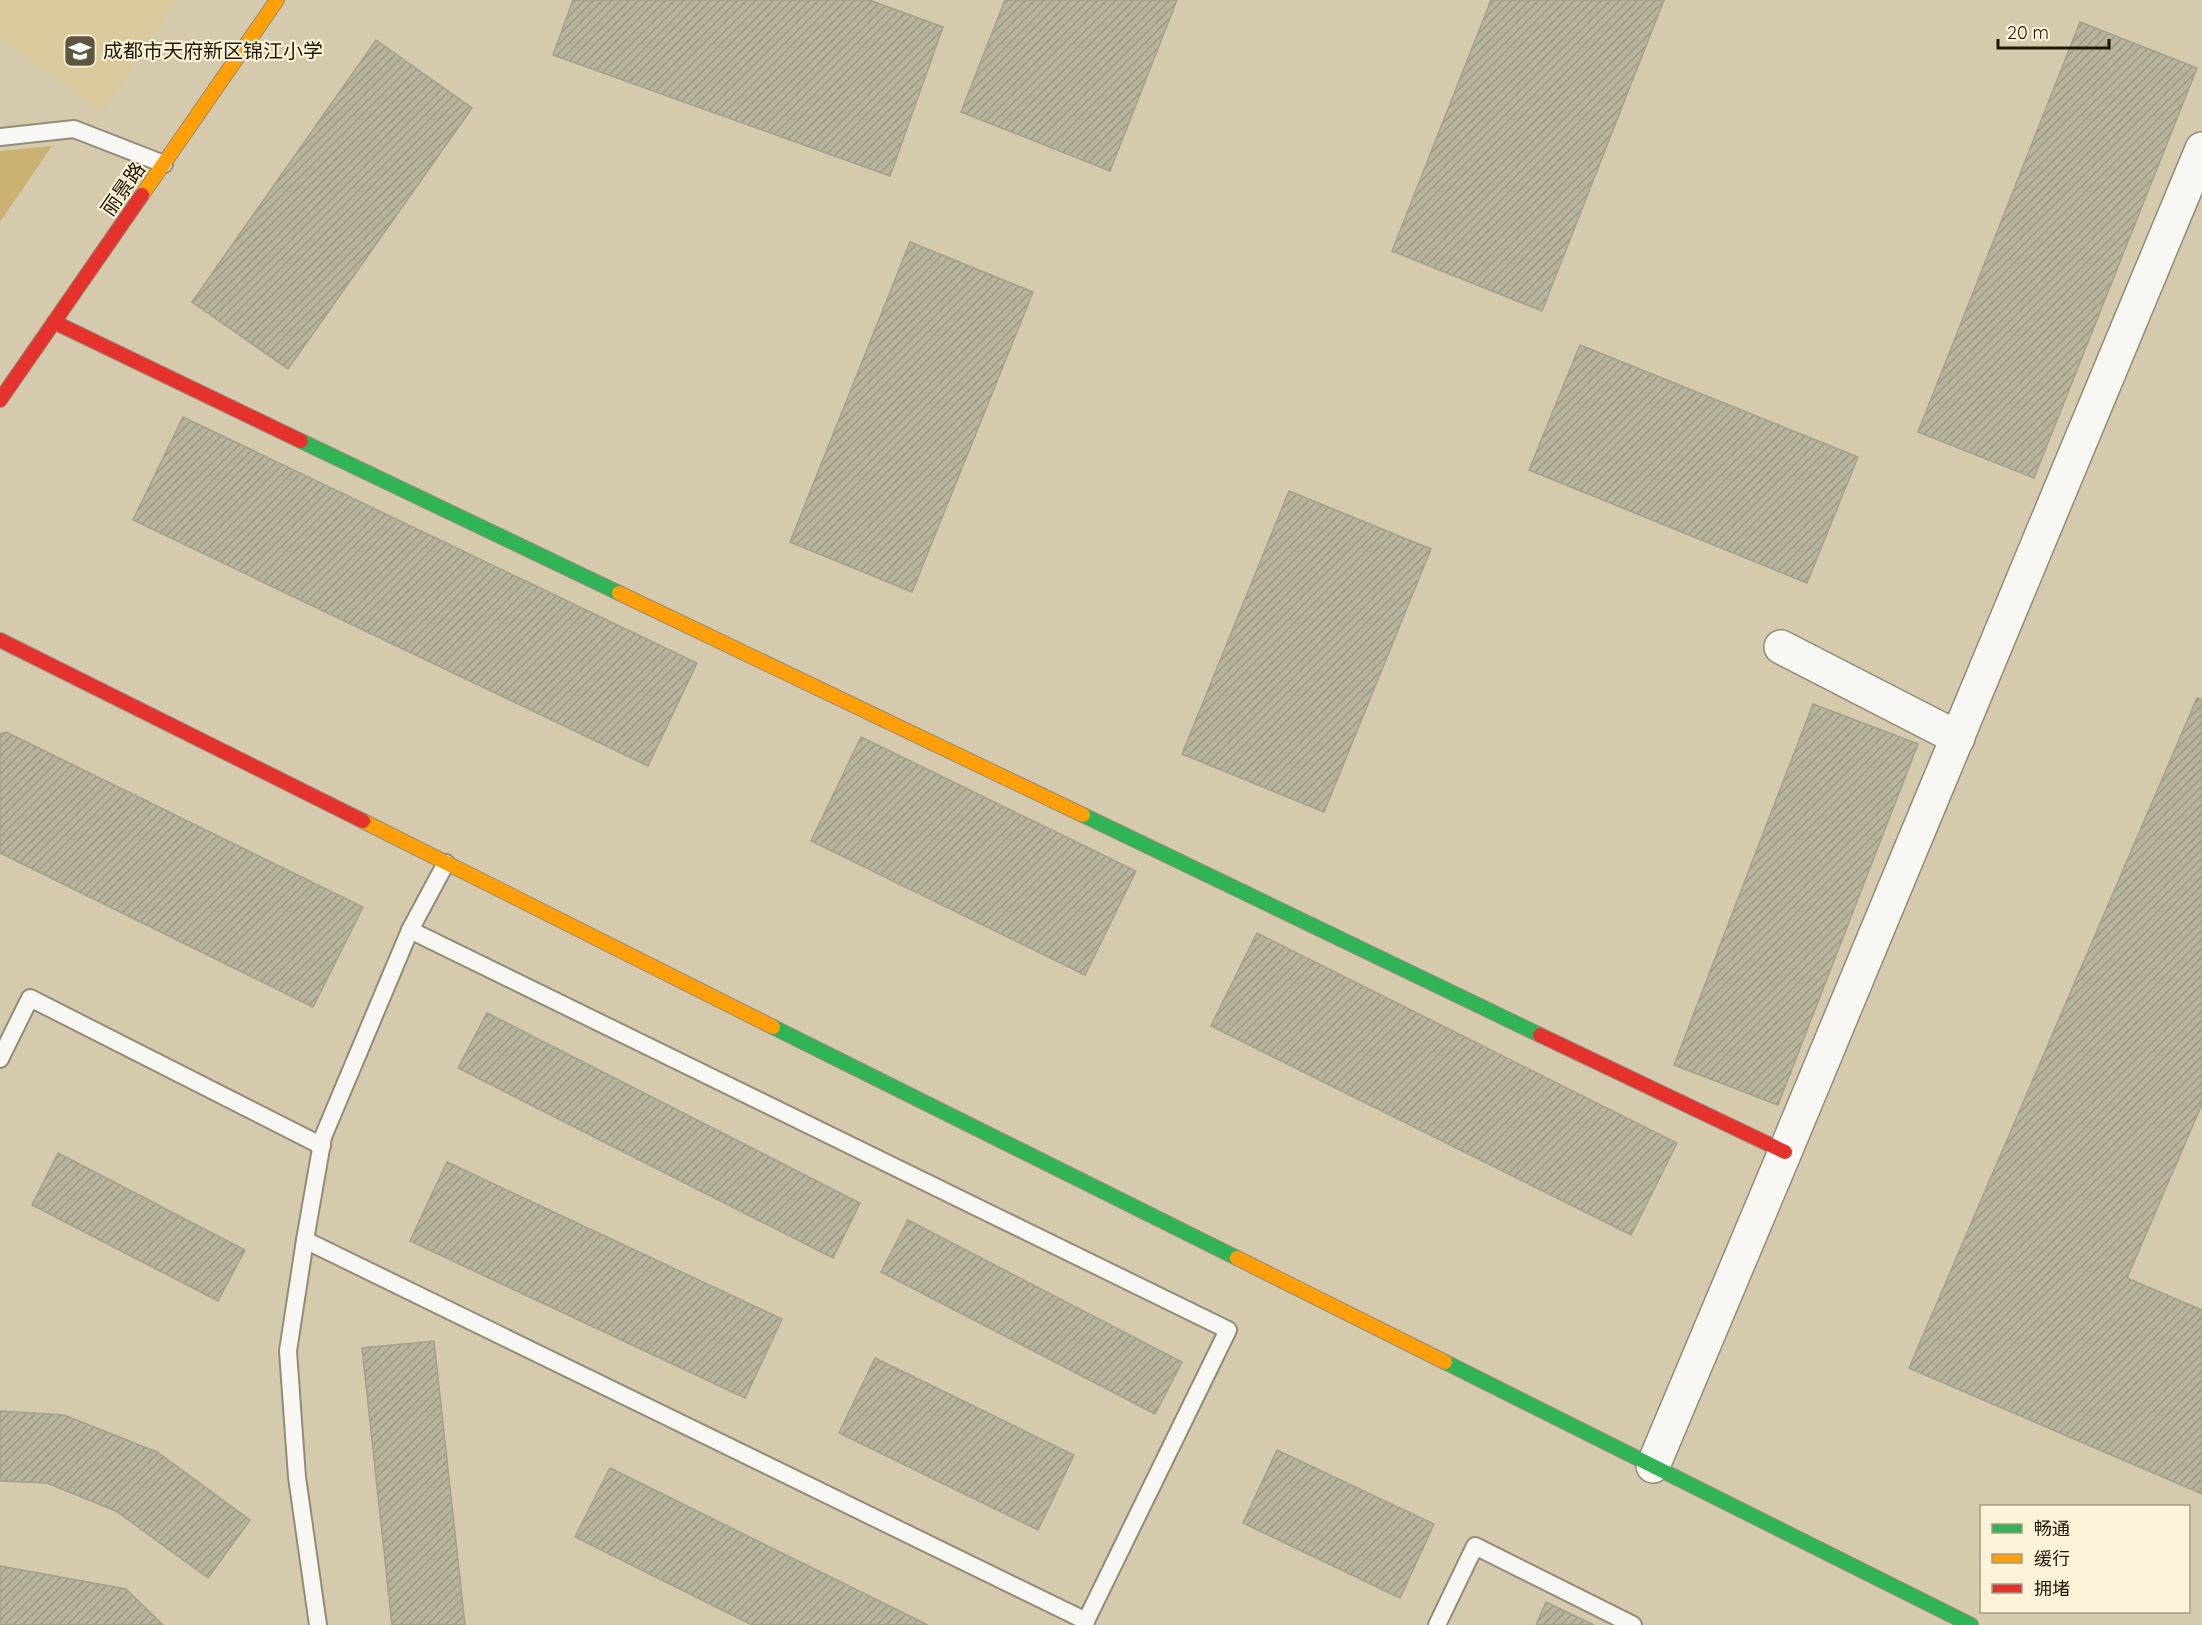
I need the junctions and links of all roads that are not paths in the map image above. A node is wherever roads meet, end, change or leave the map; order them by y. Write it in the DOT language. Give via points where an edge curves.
graph roads {
  1 [pos="277,0"];
  2 [pos="0,137"];
  3 [pos="2202,149"];
  4 [pos="164,164"];
  5 [pos="54,322"];
  6 [pos="0,400"];
  7 [pos="0,640"];
  8 [pos="1781,647"];
  9 [pos="1958,738"];
  10 [pos="446,863"];
  11 [pos="410,930"];
  12 [pos="0,1059"];
  13 [pos="322,1146"];
  14 [pos="1785,1152"];
  15 [pos="305,1240"];
  16 [pos="1653,1466"];
  17 [pos="1085,1623"];
  18 [pos="318,1625"];
  19 [pos="1437,1625"];
  20 [pos="1633,1625"];
  21 [pos="1971,1625"];
  1 -- 4 [label="street, 丽景路"];
  2 -- 4 [label="lane" via="74,129"];
  3 -- 9 [label="street"];
  4 -- 5 [label="street, 丽景路"];
  5 -- 6 [label="street, 丽景路"];
  5 -- 14 [label="street"];
  7 -- 10 [label="street"];
  8 -- 9 [label="street"];
  9 -- 14 [label="street"];
  10 -- 11 [label="lane"];
  10 -- 16 [label="street"];
  11 -- 13 [label="lane"];
  11 -- 17 [label="lane" via="1228,1330"];
  12 -- 13 [label="lane" via="30,998"];
  13 -- 15 [label="lane"];
  14 -- 16 [label="street"];
  15 -- 17 [label="lane"];
  15 -- 18 [label="lane" via="288,1351 297,1477"];
  16 -- 21 [label="street"];
  19 -- 20 [label="lane" via="1475,1546"];
}
